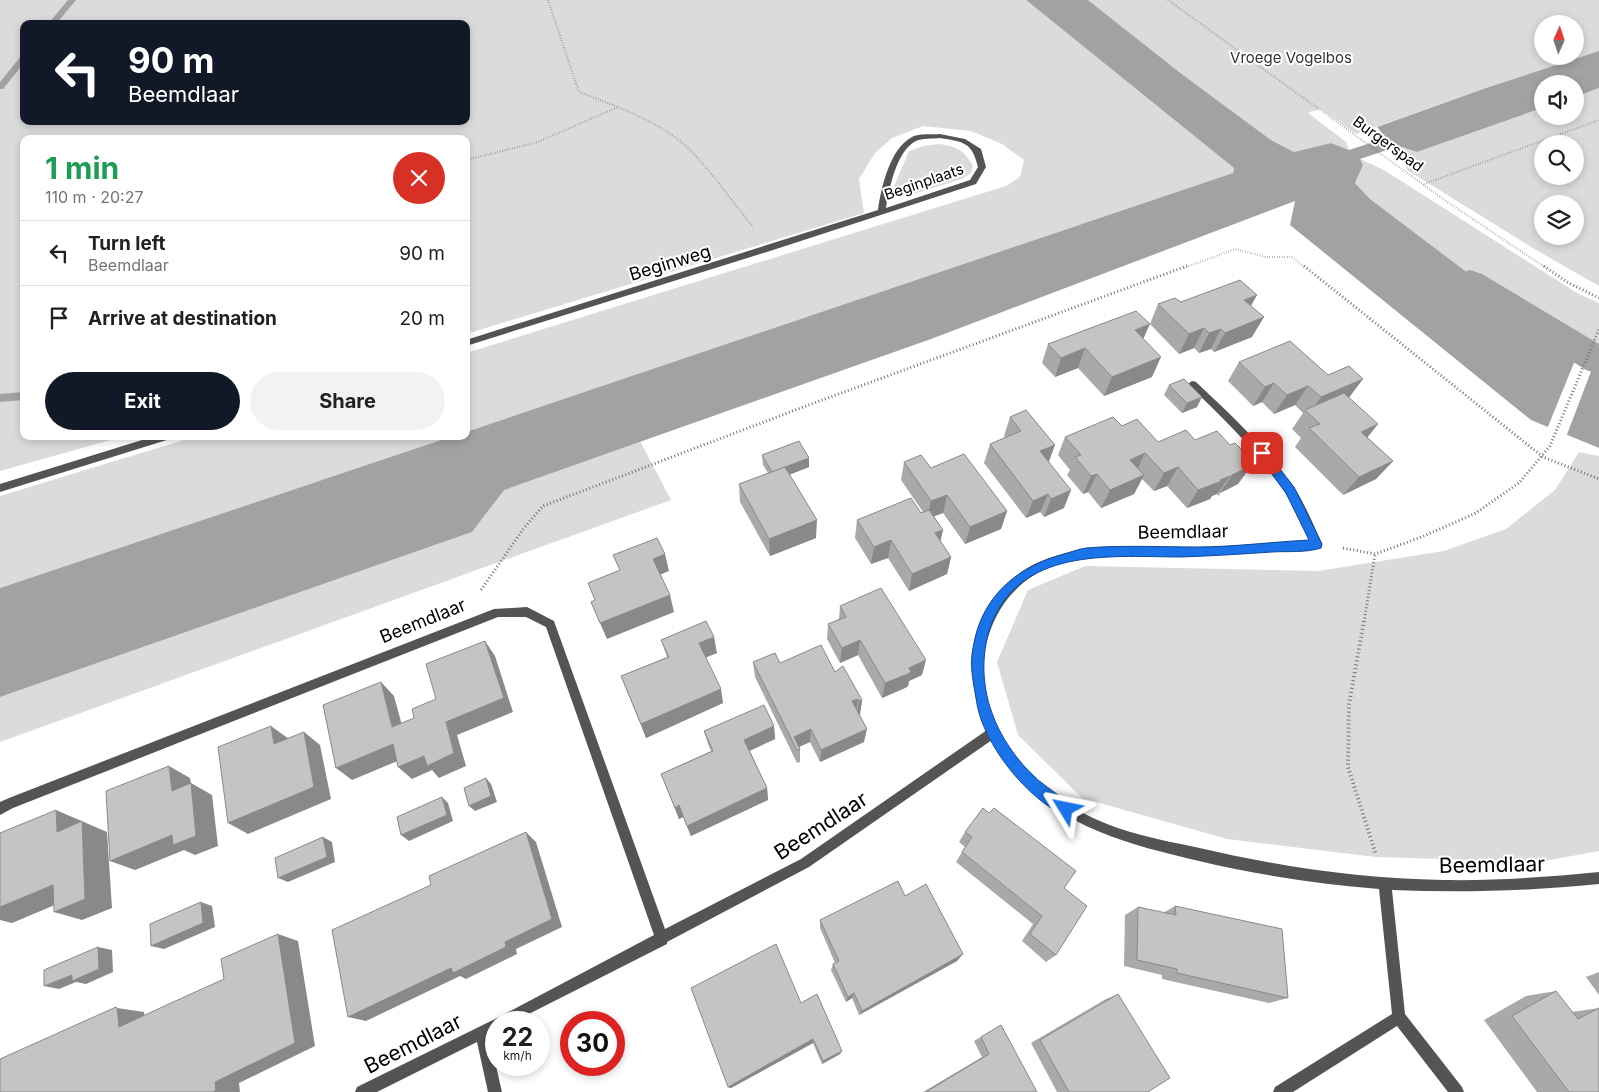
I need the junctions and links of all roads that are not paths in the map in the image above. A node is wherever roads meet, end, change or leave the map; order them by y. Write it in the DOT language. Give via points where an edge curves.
graph roads {
  1 [pos="882,211"];
  2 [pos="470,342"];
  3 [pos="1193,384"];
  4 [pos="154,440"];
  5 [pos="0,488"];
  6 [pos="994,733"];
  7 [pos="0,809"];
  8 [pos="1599,878"];
  9 [pos="1385,884"];
  10 [pos="662,939"];
  11 [pos="521,1011"];
  12 [pos="1399,1017"];
  13 [pos="485,1030"];
  14 [pos="481,1032"];
  15 [pos="362,1092"];
  16 [pos="496,1092"];
  17 [pos="1280,1092"];
  18 [pos="1457,1092"];
  1 -- 1 [label="street, Beginplaats" via="974,182 982,167 978,151 963,140 940,136 915,138 898,157 885,187"];
  1 -- 2 [label="street, Beginweg"];
  3 -- 6 [label="street, Beemdlaar" via="1272,465 1290,490 1317,544 1200,552 1084,553 1046,563 1029,572 1001,597 991,612 978,648 979,690"];
  4 -- 5 [label="street"];
  6 -- 9 [label="street, Beemdlaar" via="1024,775 1052,801 1079,818 1108,830 1218,860 1329,879"];
  6 -- 10 [label="street, Beemdlaar" via="805,863"];
  7 -- 10 [label="street, Beemdlaar" via="498,612 527,612 550,624"];
  8 -- 9 [label="street, Beemdlaar" via="1508,887"];
  9 -- 12 [label="street"];
  10 -- 11 [label="street, Beemdlaar"];
  12 -- 17 [label="street"];
  12 -- 18 [label="street"];
  13 -- 14 [label="street, Beemdlaar"];
  14 -- 15 [label="street, Beemdlaar"];
  14 -- 16 [label="street, Beemdlaar"];
}
